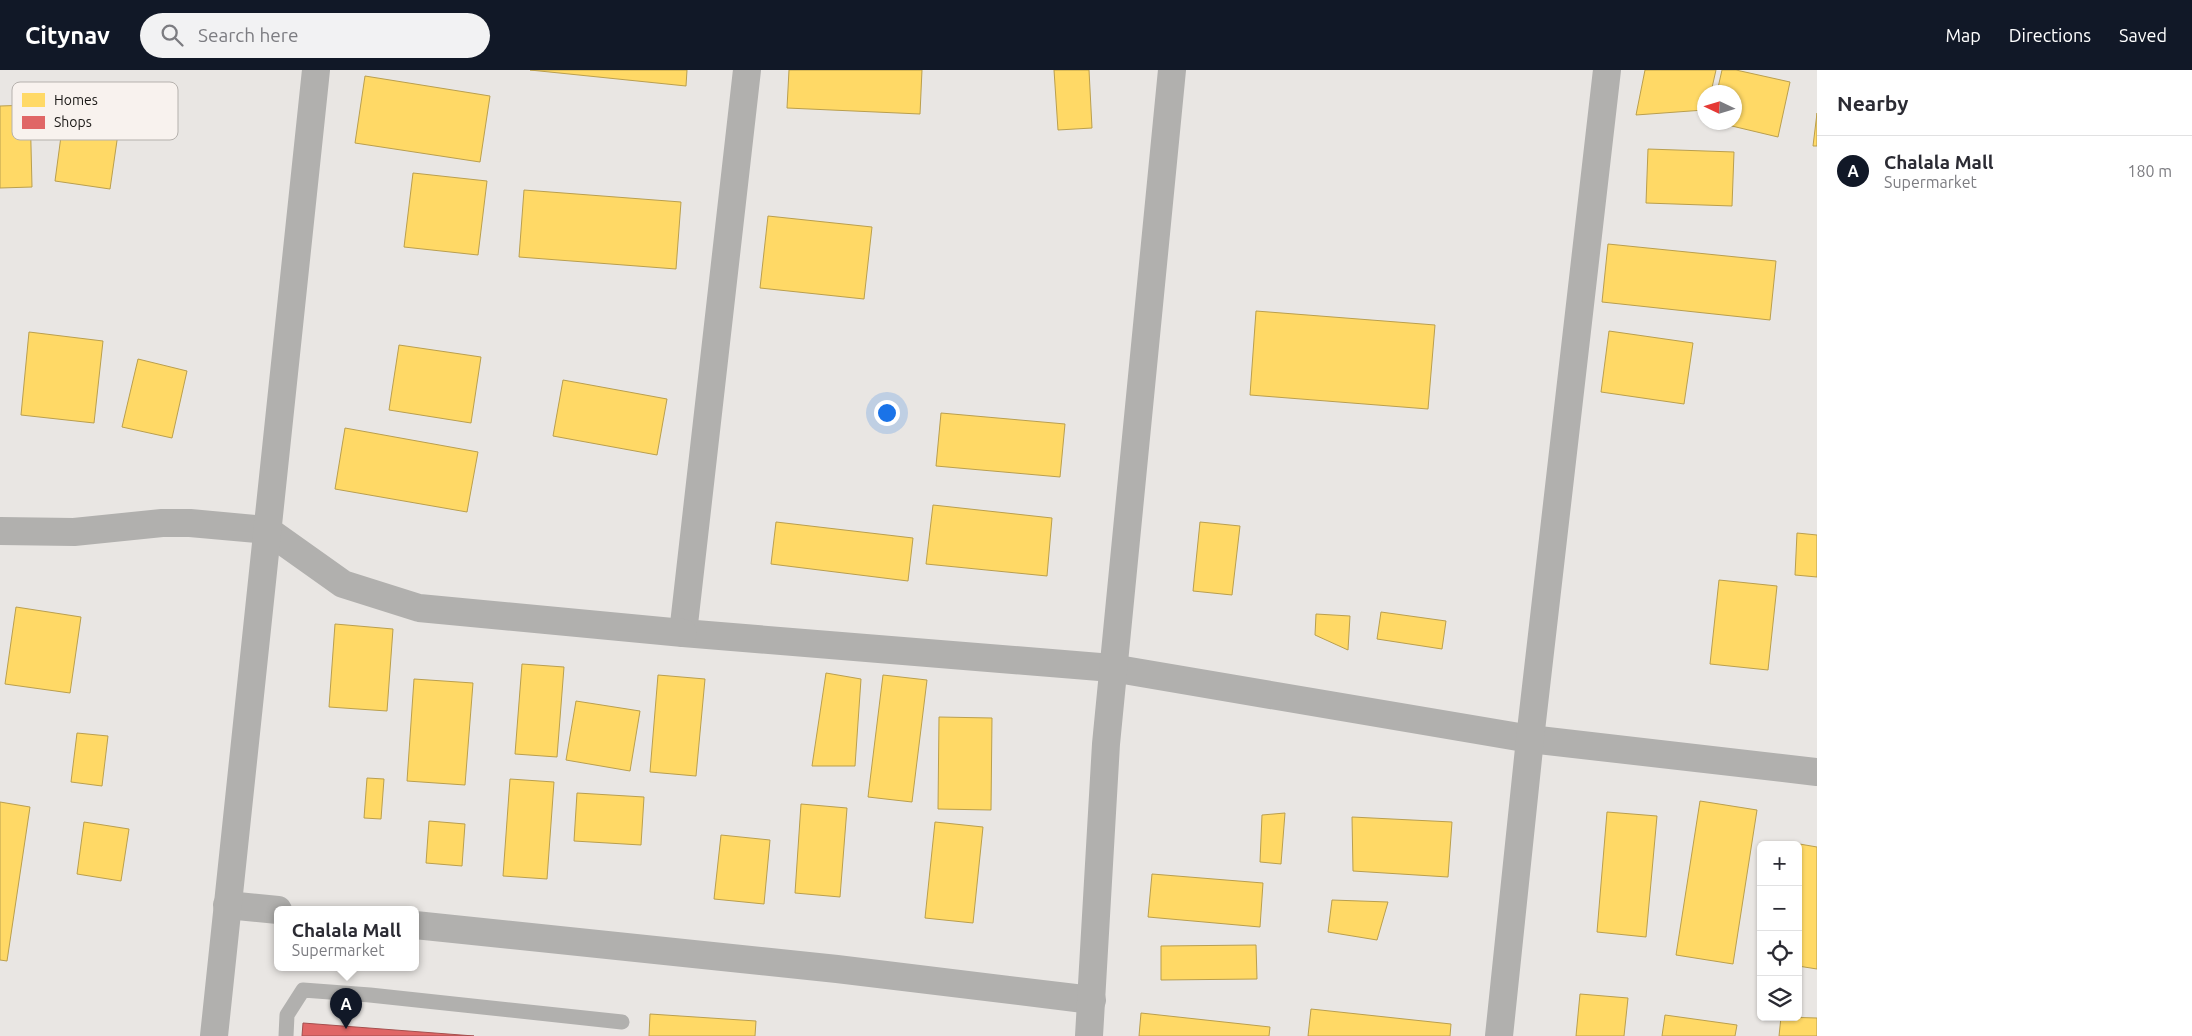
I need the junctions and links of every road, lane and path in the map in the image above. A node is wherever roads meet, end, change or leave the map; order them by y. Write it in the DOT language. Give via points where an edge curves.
graph roads {
  1 [pos="316,70"];
  2 [pos="747,70"];
  3 [pos="1172,70"];
  4 [pos="1607,70"];
  5 [pos="267,530"];
  6 [pos="0,531"];
  7 [pos="683,634"];
  8 [pos="1112,668"];
  9 [pos="1530,739"];
  10 [pos="1817,772"];
  11 [pos="227,905"];
  12 [pos="274,910"];
  13 [pos="419,924"];
  14 [pos="1092,1000"];
  15 [pos="622,1022"];
  16 [pos="214,1036"];
  17 [pos="286,1036"];
  18 [pos="1089,1036"];
  19 [pos="1499,1036"];
  1 -- 5 [label="street"];
  2 -- 7 [label="street"];
  3 -- 8 [label="street"];
  4 -- 9 [label="street"];
  5 -- 6 [label="street" via="162,523 74,532"];
  5 -- 7 [label="street" via="343,584 419,608"];
  5 -- 11 [label="street"];
  7 -- 8 [label="street"];
  8 -- 9 [label="street"];
  8 -- 14 [label="street"];
  9 -- 10 [label="street"];
  9 -- 19 [label="street"];
  11 -- 12 [label="street"];
  11 -- 16 [label="street"];
  13 -- 14 [label="street"];
  14 -- 18 [label="street"];
  15 -- 17 [label="lane" via="303,990 287,1015"];
}
